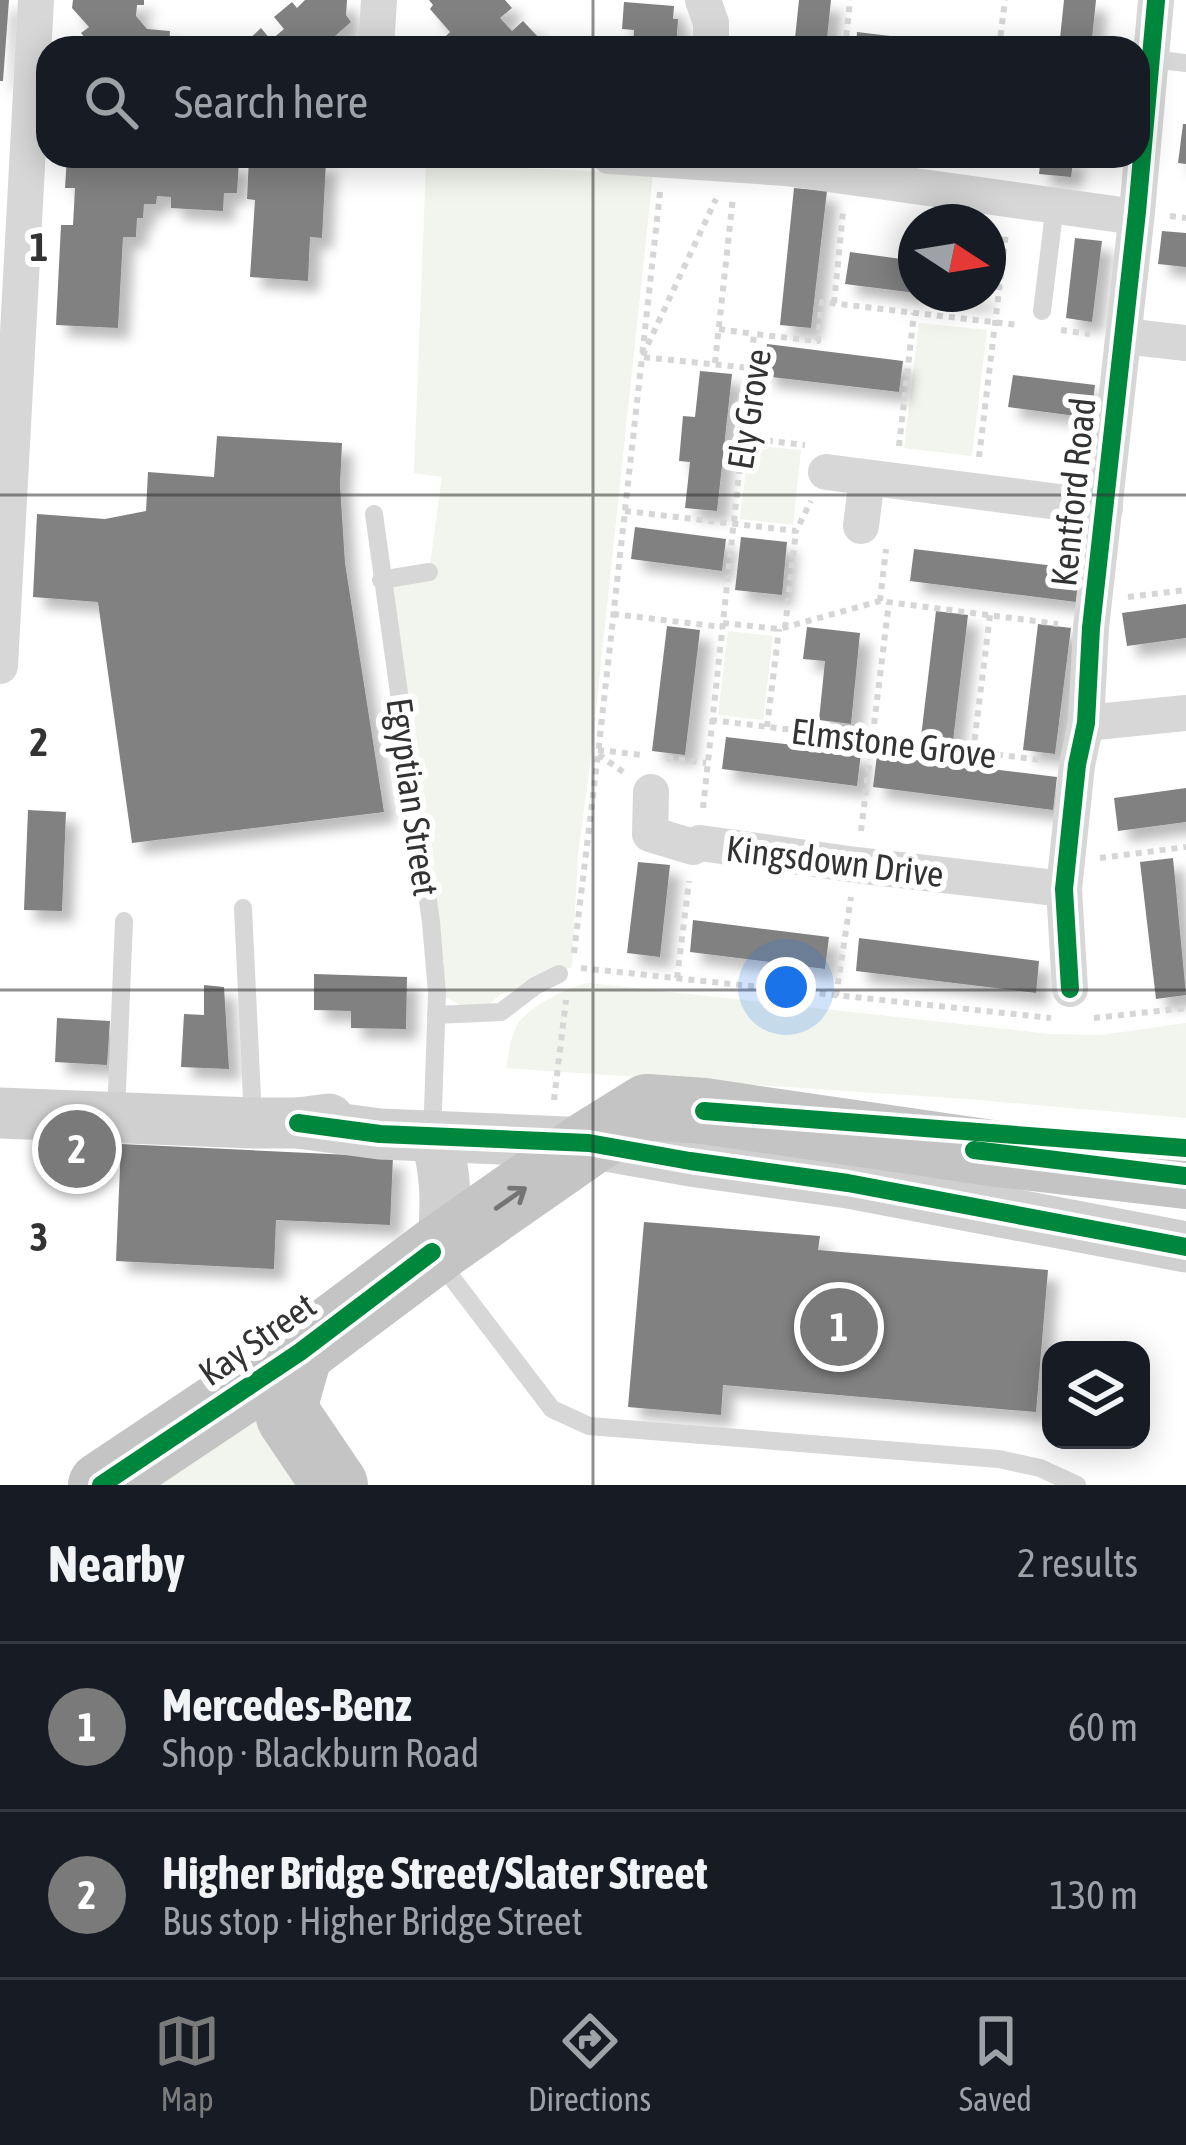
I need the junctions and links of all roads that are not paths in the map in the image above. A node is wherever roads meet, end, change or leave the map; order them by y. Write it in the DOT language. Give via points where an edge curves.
graph roads {
  1 [pos="36,0"];
  2 [pos="379,0"];
  3 [pos="703,0"];
  4 [pos="1156,1"];
  5 [pos="37,36"];
  6 [pos="377,36"];
  7 [pos="711,36"];
  8 [pos="1168,61"];
  9 [pos="1150,149"];
  10 [pos="36,157"];
  11 [pos="776,168"];
  12 [pos="1146,168"];
  13 [pos="1055,206"];
  14 [pos="1136,217"];
  15 [pos="1040,319"];
  16 [pos="1124,337"];
  17 [pos="1186,344"];
  18 [pos="826,472"];
  19 [pos="881,479"];
  20 [pos="1105,508"];
  21 [pos="374,514"];
  22 [pos="861,526"];
  23 [pos="429,572"];
  24 [pos="381,580"];
  25 [pos="0,666"];
  26 [pos="1186,713"];
  27 [pos="1086,723"];
  28 [pos="651,791"];
  29 [pos="1065,876"];
  30 [pos="243,908"];
  31 [pos="124,921"];
  32 [pos="566,970"];
  33 [pos="1071,1009"];
  34 [pos="436,1016"];
  35 [pos="0,1113"];
  36 [pos="116,1117"];
  37 [pos="276,1123"];
  38 [pos="434,1124"];
  39 [pos="572,1126"];
  40 [pos="1186,1176"];
  41 [pos="1186,1247"];
  42 [pos="438,1249"];
  43 [pos="300,1352"];
  44 [pos="110,1482"];
  45 [pos="334,1485"];
  46 [pos="1077,1485"];
  1 -- 5 [label="street"];
  2 -- 6 [label="street"];
  3 -- 7 [label="street"];
  4 -- 8 [label="street, Kentford Road"];
  8 -- 9 [label="street, Kentford Road"];
  10 -- 25 [label="street"];
  11 -- 13 [label="street"];
  12 -- 14 [label="street, Kentford Road"];
  13 -- 14 [label="street"];
  13 -- 15 [label="lane"];
  14 -- 16 [label="street, Kentford Road"];
  16 -- 17 [label="street"];
  16 -- 20 [label="street, Kentford Road"];
  18 -- 19 [label="street"];
  19 -- 20 [label="street"];
  19 -- 22 [label="street"];
  20 -- 27 [label="street, Kentford Road"];
  21 -- 24 [label="lane, Egyptian Street"];
  23 -- 24 [label="lane"];
  24 -- 34 [label="lane, Egyptian Street" via="431,922"];
  26 -- 27 [label="street"];
  27 -- 29 [label="street, Kentford Road"];
  28 -- 29 [label="street, Kingsdown Drive" via="650,834 696,845 856,865"];
  29 -- 33 [label="street, Kentford Road"];
  30 -- 37 [label="lane"];
  31 -- 36 [label="lane"];
  32 -- 34 [label="lane" via="501,1012"];
  34 -- 38 [label="lane, Egyptian Street"];
  35 -- 36 [label="main road"];
  36 -- 37 [label="main road"];
  37 -- 38 [label="main road" via="380,1134"];
  38 -- 39 [label="main road"];
  38 -- 42 [label="main road" via="447,1200"];
  39 -- 40 [label="highway, Kay Street" via="647,1107 704,1111"];
  39 -- 41 [label="main road" via="690,1161"];
  42 -- 39 [label="highway, Kay Street, one-way"];
  42 -- 43 [label="highway, Kay Street"];
  42 -- 46 [label="lane" via="552,1409 589,1426 998,1459"];
  43 -- 44 [label="highway, Kay Street"];
  43 -- 45 [label="highway" via="289,1418"];
}
